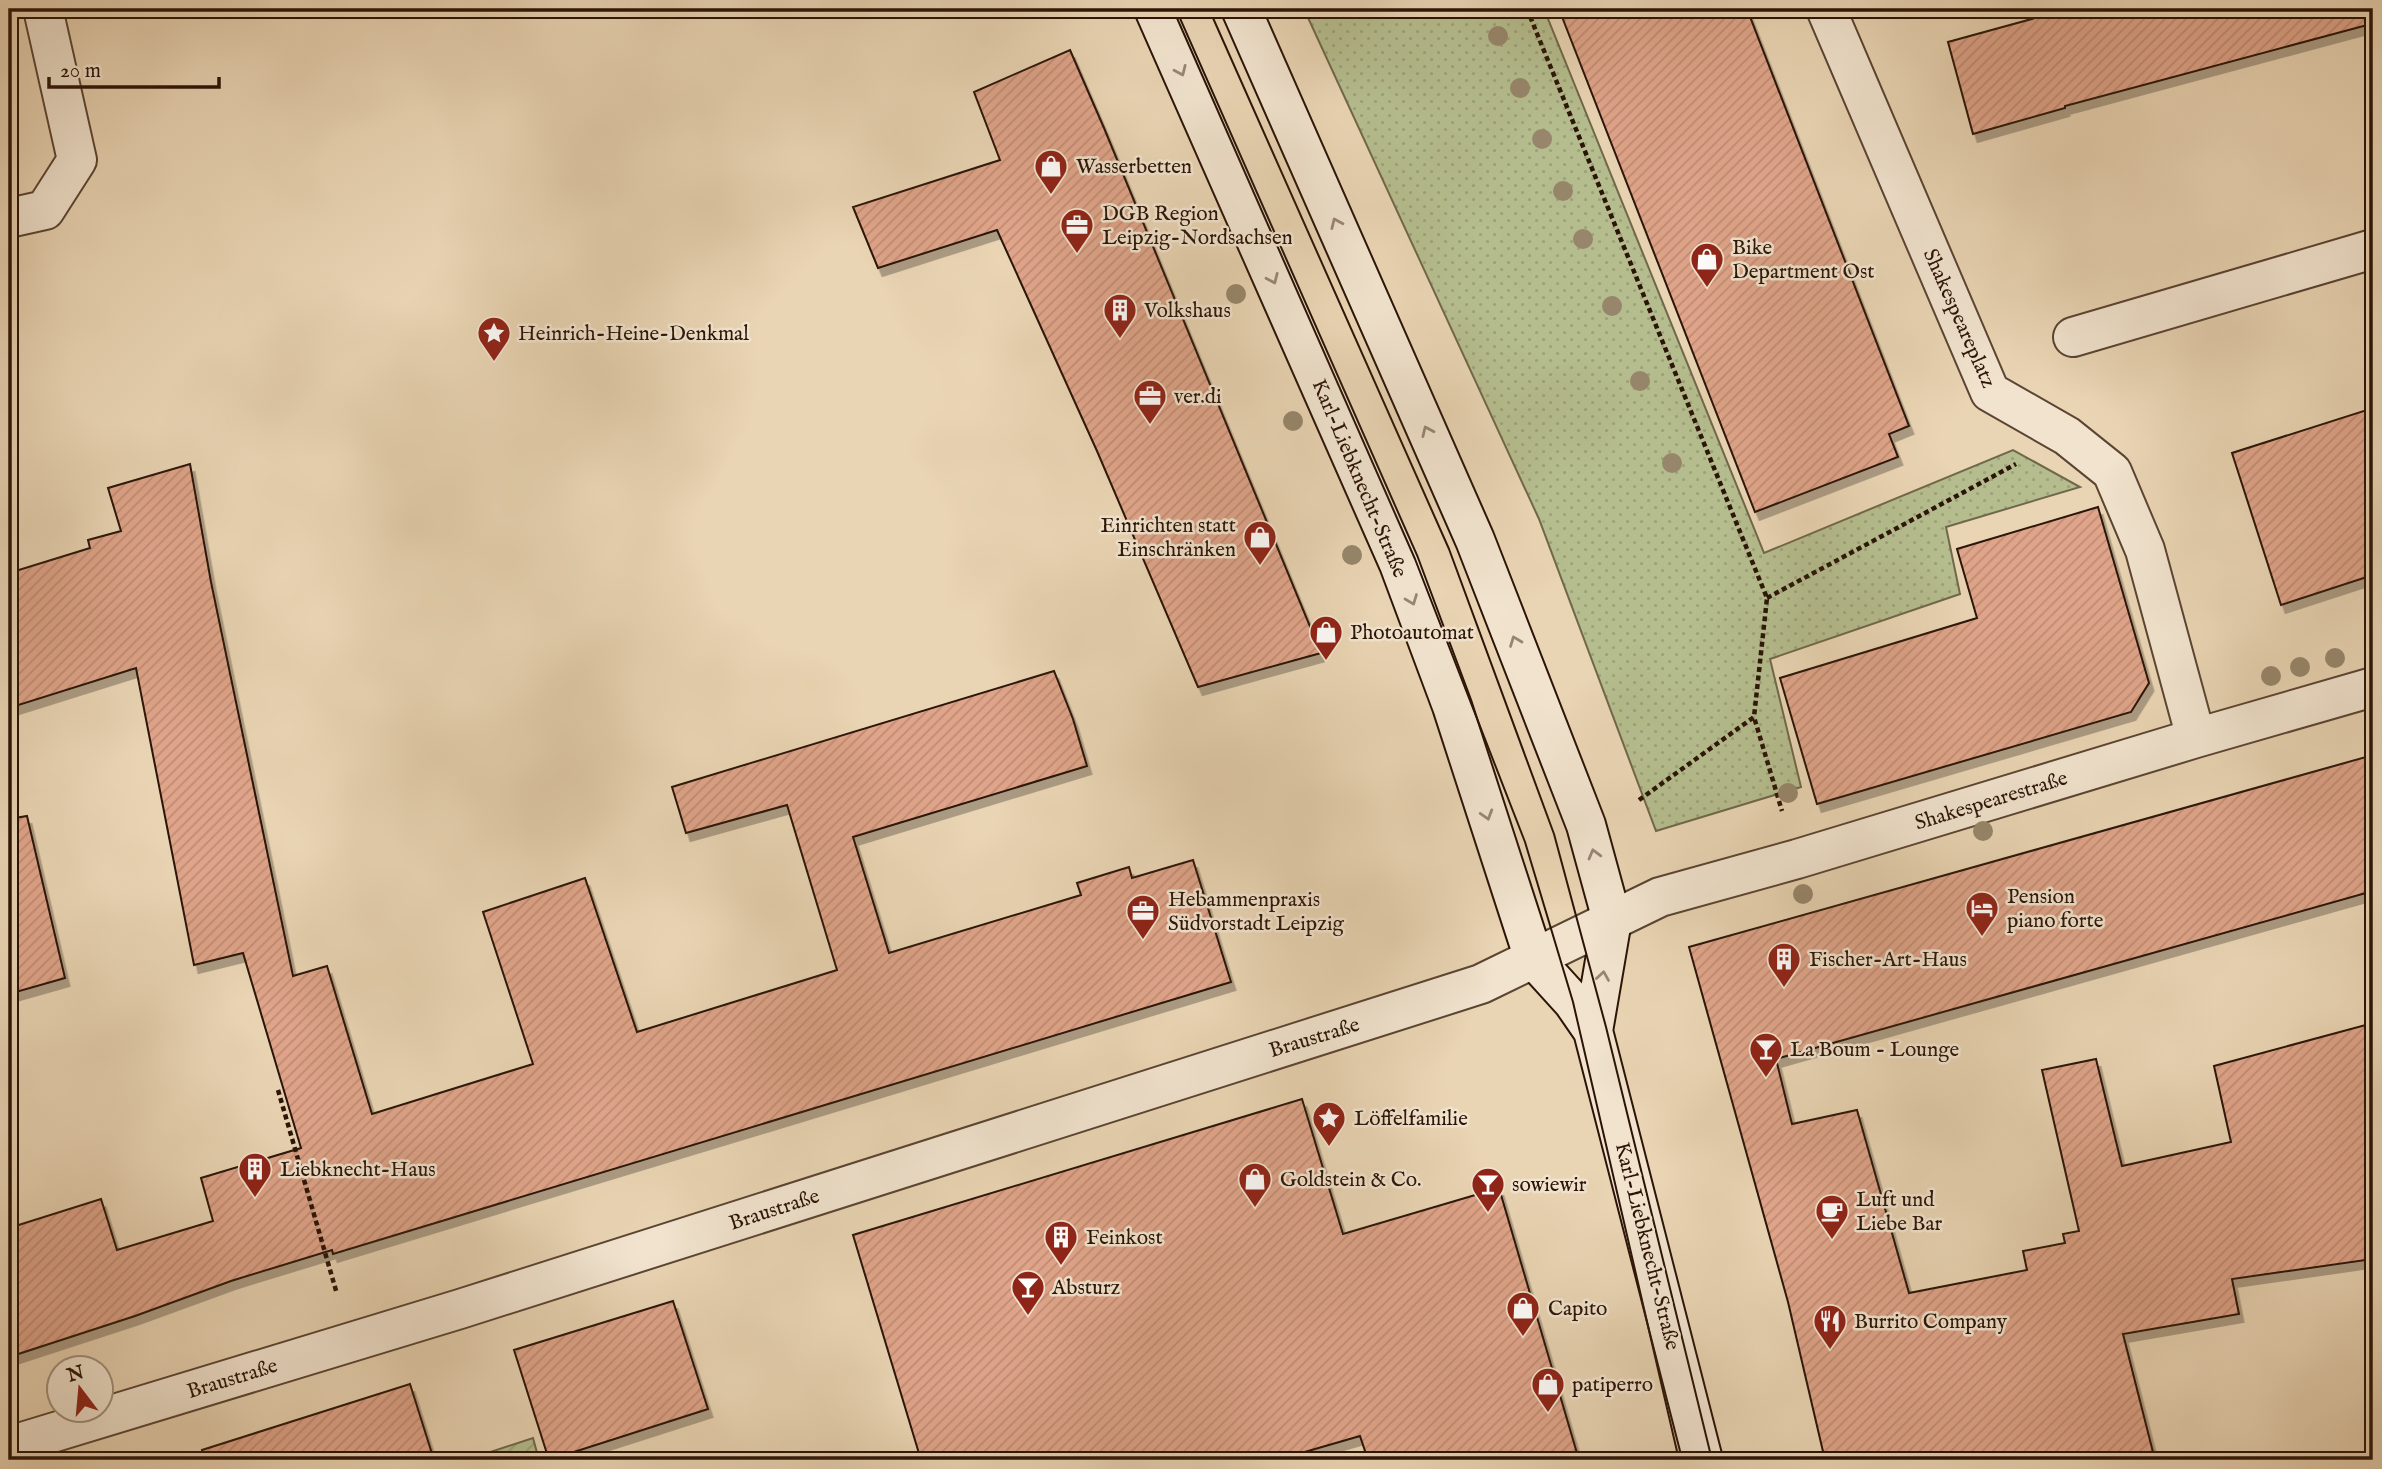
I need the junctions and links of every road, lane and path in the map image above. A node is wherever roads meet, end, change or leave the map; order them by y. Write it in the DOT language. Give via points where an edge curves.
graph roads {
  1 [pos="43,9"];
  2 [pos="1154,9"];
  3 [pos="1241,9"];
  4 [pos="1527,9"];
  5 [pos="1826,9"];
  6 [pos="9,218"];
  7 [pos="2373,249"];
  8 [pos="2073,337"];
  9 [pos="2067,436"];
  10 [pos="1767,598"];
  11 [pos="2373,687"];
  12 [pos="1754,717"];
  13 [pos="2196,738"];
  14 [pos="1639,800"];
  15 [pos="1797,859"];
  16 [pos="1612,920"];
  17 [pos="1534,959"];
  18 [pos="1592,1031"];
  19 [pos="278,1090"];
  20 [pos="351,1342"];
  21 [pos="9,1446"];
  22 [pos="1703,1460"];
  1 -- 6 [label="street" via="77,160 45,210"];
  2 -- 17 [label="street, Karl-Liebknecht-Straße, one-way" via="1399,564 1452,706"];
  16 -- 3 [label="street, Karl-Liebknecht-Straße, one-way" via="1587,825 1475,540"];
  4 -- 10 [label="path"];
  5 -- 9 [label="street, Shakespeareplatz" via="1990,392"];
  7 -- 8 [label="street"];
  9 -- 10 [label="path"];
  9 -- 13 [label="street, Shakespeareplatz" via="2112,472 2144,550"];
  10 -- 12 [label="path"];
  11 -- 13 [label="street, Shakespearestraße"];
  12 -- 14 [label="path"];
  12 -- 15 [label="path"];
  13 -- 15 [label="street, Shakespearestraße"];
  15 -- 16 [label="street, Shakespearestraße" via="1660,897"];
  16 -- 17 [label="street"];
  18 -- 16 [label="street, Karl-Liebknecht-Straße, one-way"];
  17 -- 18 [label="street, Karl-Liebknecht-Straße"];
  17 -- 20 [label="street, Braustraße" via="1481,984"];
  18 -- 22 [label="street, Karl-Liebknecht-Straße"];
  19 -- 20 [label="path"];
  20 -- 21 [label="street, Braustraße"];
}
